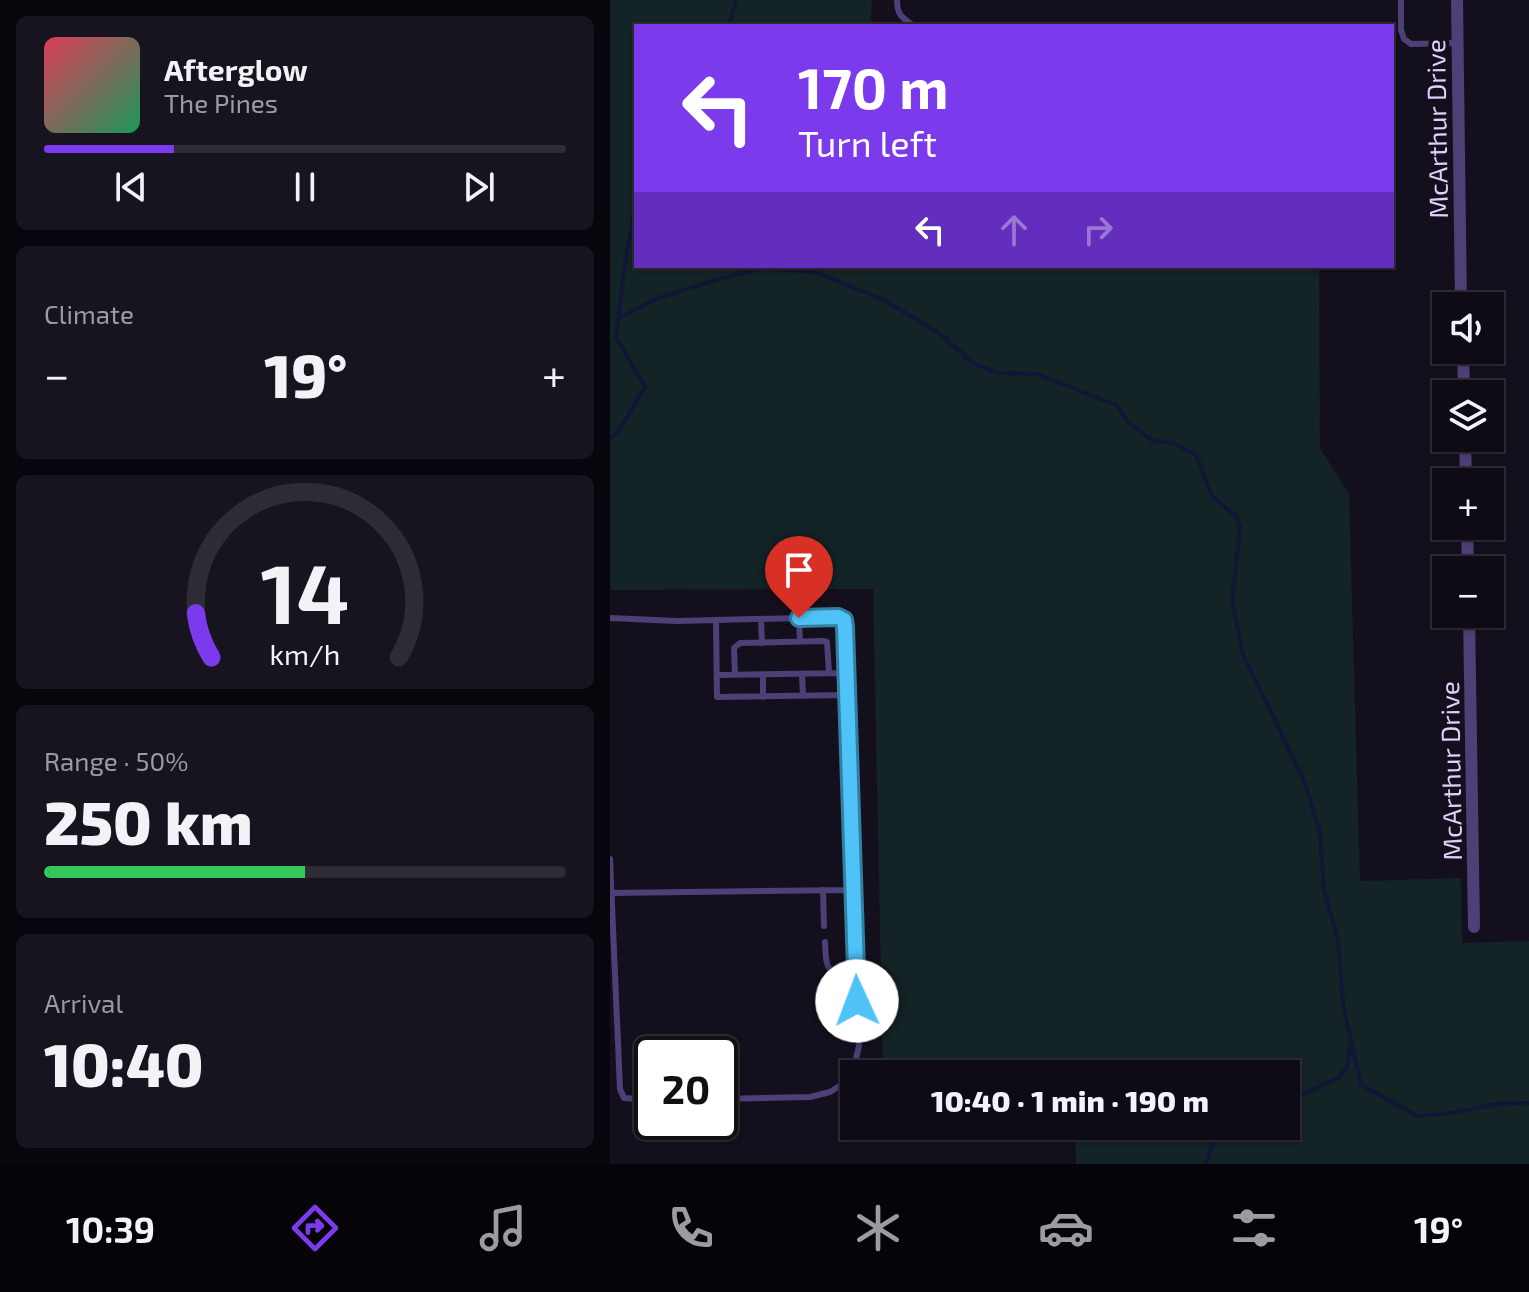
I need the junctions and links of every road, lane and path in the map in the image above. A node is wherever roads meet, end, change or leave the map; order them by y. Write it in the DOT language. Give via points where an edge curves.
graph roads {
  1 [pos="897,0"];
  2 [pos="1401,0"];
  3 [pos="1457,0"];
  4 [pos="911,24"];
  5 [pos="1458,43"];
  6 [pos="1461,292"];
  7 [pos="610,618"];
  8 [pos="799,618"];
  9 [pos="761,619"];
  10 [pos="716,620"];
  11 [pos="1469,628"];
  12 [pos="800,642"];
  13 [pos="762,643"];
  14 [pos="829,673"];
  15 [pos="847,673"];
  16 [pos="802,674"];
  17 [pos="717,675"];
  18 [pos="735,675"];
  19 [pos="763,675"];
  20 [pos="847,695"];
  21 [pos="803,696"];
  22 [pos="763,697"];
  23 [pos="610,859"];
  24 [pos="823,890"];
  25 [pos="853,890"];
  26 [pos="611,893"];
  27 [pos="824,926"];
  28 [pos="1474,927"];
  29 [pos="612,934"];
  30 [pos="825,942"];
  31 [pos="613,964"];
  32 [pos="856,978"];
  33 [pos="613,1006"];
  34 [pos="614,1048"];
  35 [pos="634,1099"];
  36 [pos="738,1099"];
  1 -- 4 [label="lane" via="901,18"];
  2 -- 5 [label="lane" via="1404,39 1411,44"];
  3 -- 5 [label="street, McArthur Drive"];
  5 -- 6 [label="street, McArthur Drive"];
  7 -- 10 [label="lane"];
  8 -- 9 [label="lane"];
  8 -- 12 [label="lane"];
  8 -- 15 [label="lane" via="844,620"];
  9 -- 10 [label="lane"];
  9 -- 13 [label="lane"];
  10 -- 17 [label="lane"];
  11 -- 28 [label="street, McArthur Drive"];
  12 -- 13 [label="lane"];
  12 -- 14 [label="lane" via="827,642"];
  13 -- 18 [label="lane" via="736,645"];
  14 -- 15 [label="lane"];
  14 -- 16 [label="lane"];
  15 -- 20 [label="lane"];
  16 -- 19 [label="lane"];
  16 -- 21 [label="lane"];
  17 -- 18 [label="lane"];
  17 -- 22 [label="lane" via="717,697"];
  18 -- 19 [label="lane"];
  19 -- 22 [label="lane"];
  20 -- 21 [label="lane"];
  20 -- 25 [label="lane"];
  21 -- 22 [label="lane"];
  23 -- 26 [label="lane"];
  24 -- 25 [label="lane"];
  24 -- 26 [label="lane"];
  24 -- 27 [label="lane"];
  25 -- 32 [label="lane"];
  26 -- 29 [label="lane"];
  29 -- 31 [label="lane"];
  30 -- 32 [label="lane" via="831,972"];
  31 -- 33 [label="lane"];
  32 -- 36 [label="lane" via="859,1046 851,1079 810,1097"];
  33 -- 34 [label="lane"];
  34 -- 35 [label="lane" via="620,1089 624,1098"];
}
